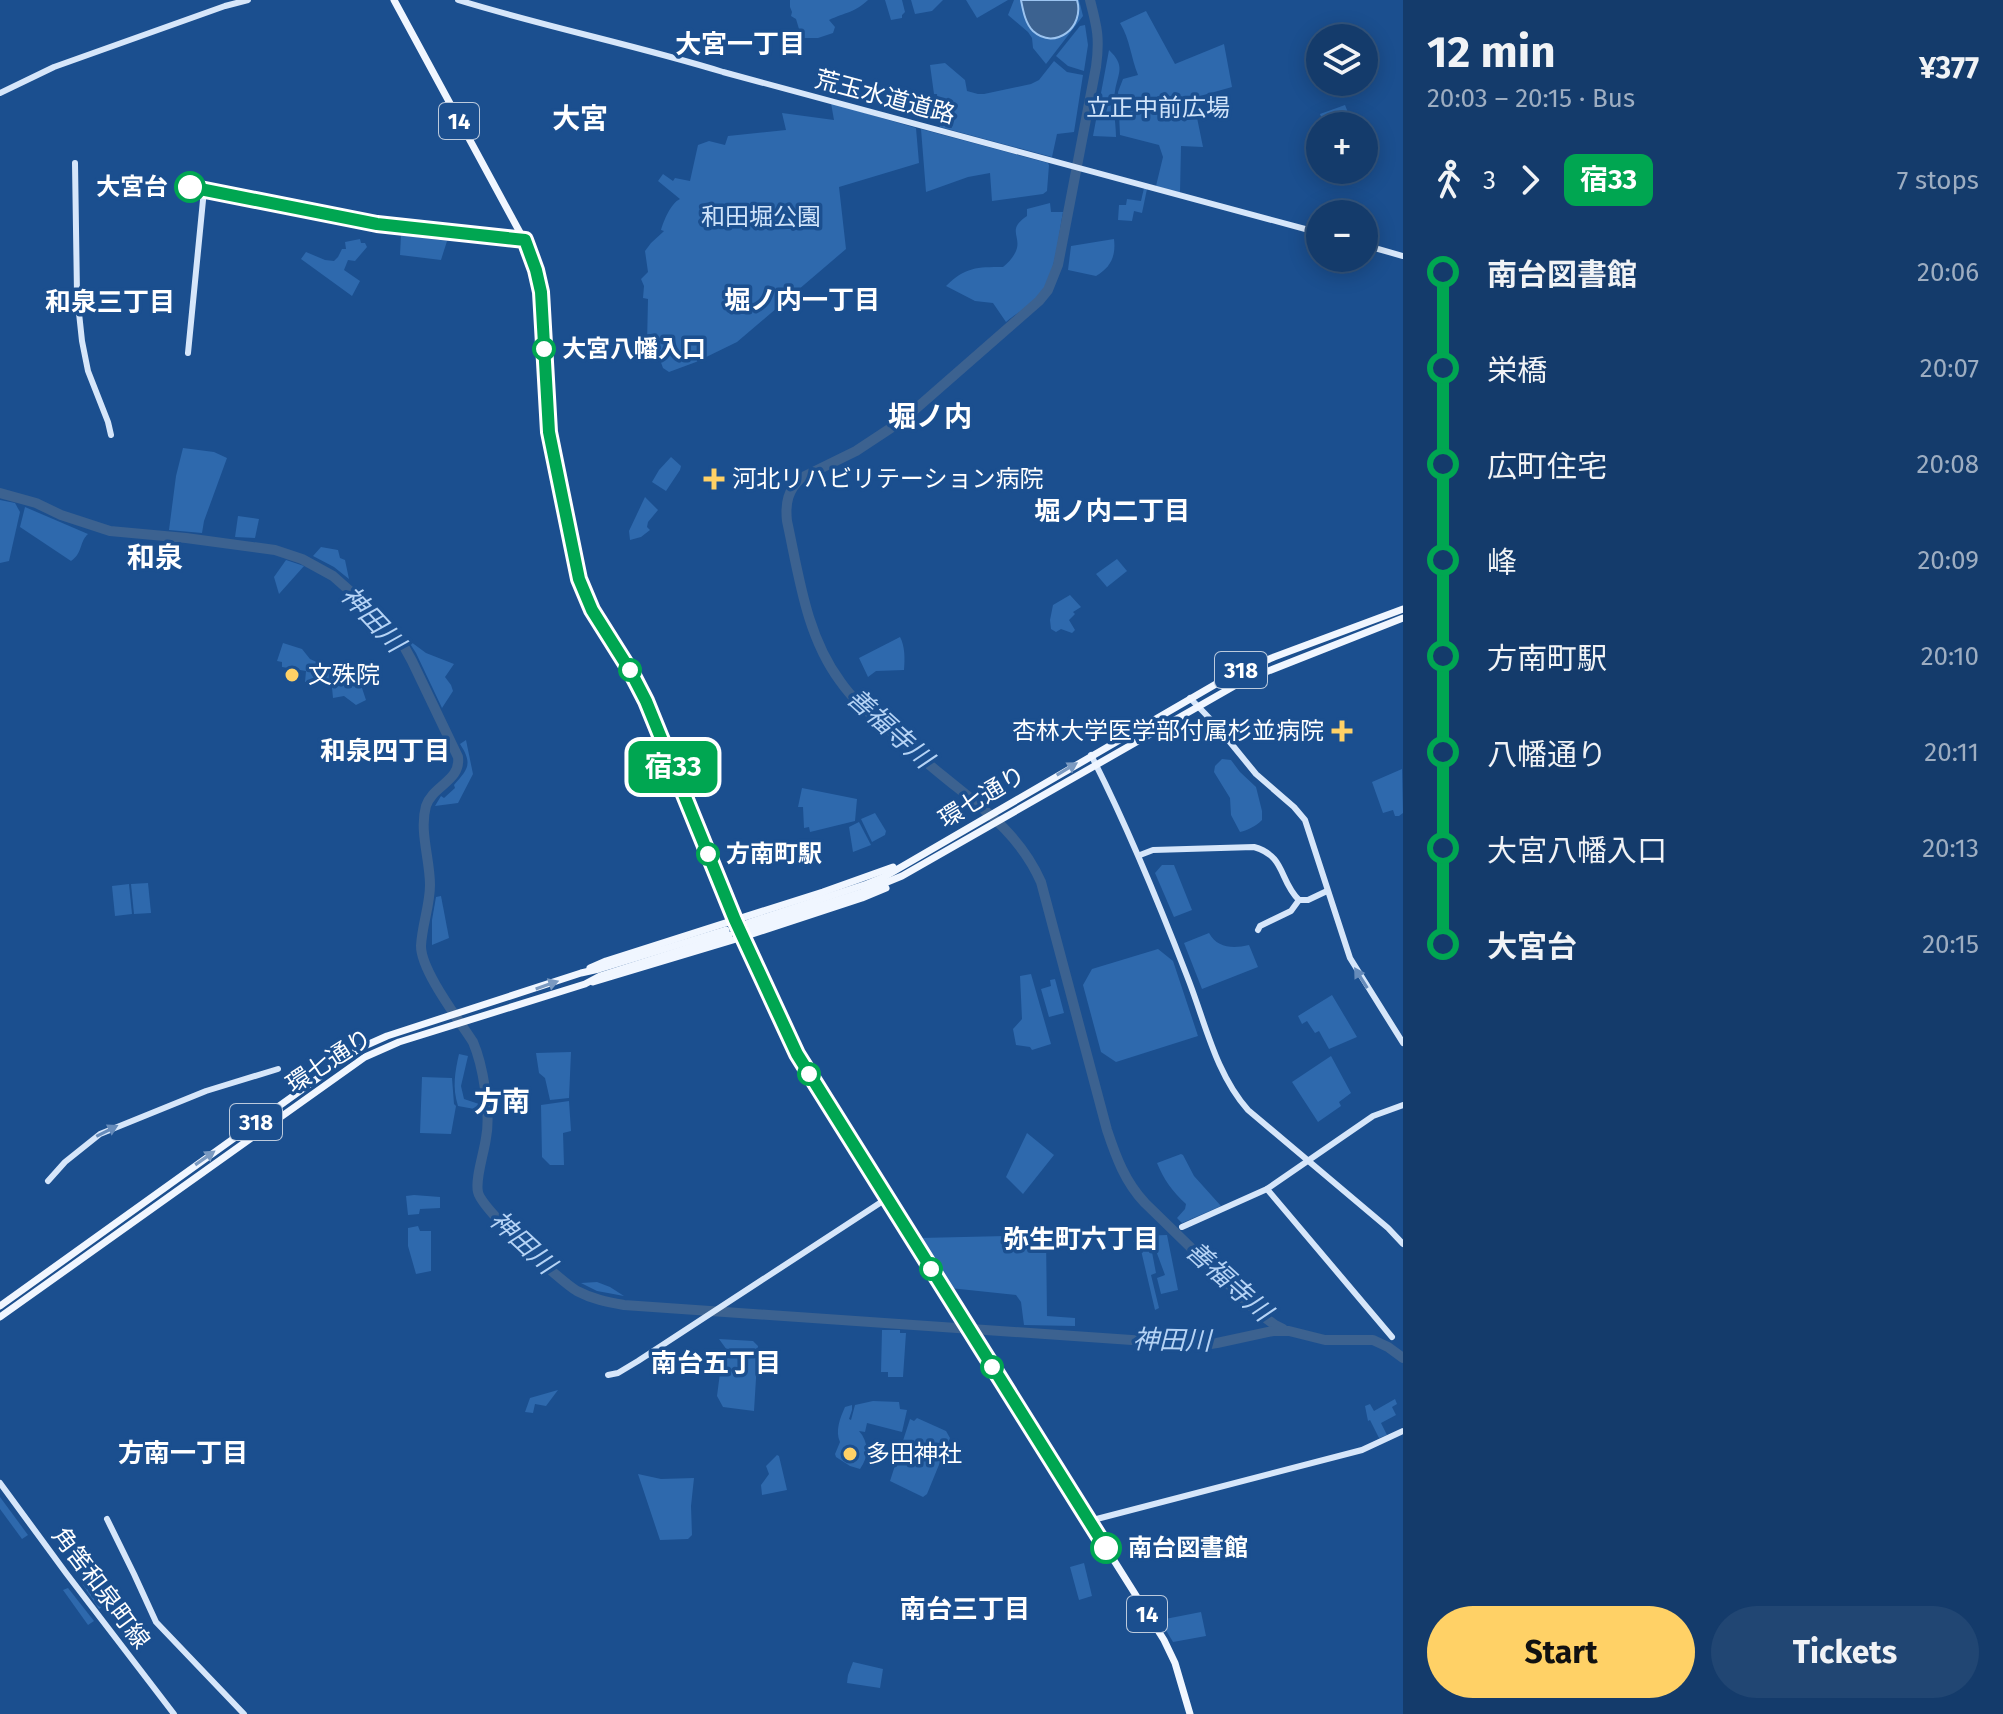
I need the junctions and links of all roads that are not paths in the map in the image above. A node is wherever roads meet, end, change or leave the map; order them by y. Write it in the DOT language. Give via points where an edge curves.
graph roads {
  1 [pos="248,0"];
  2 [pos="394,0"];
  3 [pos="459,0"];
  4 [pos="0,93"];
  5 [pos="75,163"];
  6 [pos="204,190"];
  7 [pos="1306,229"];
  8 [pos="1378,249"];
  9 [pos="1403,256"];
  10 [pos="188,353"];
  11 [pos="111,435"];
  12 [pos="1403,609"];
  13 [pos="1403,618"];
  14 [pos="1190,698"];
  15 [pos="1199,707"];
  16 [pos="1091,755"];
  17 [pos="1096,765"];
  18 [pos="999,815"];
  19 [pos="1140,855"];
  20 [pos="908,863"];
  21 [pos="907,874"];
  22 [pos="1327,891"];
  23 [pos="1299,900"];
  24 [pos="735,920"];
  25 [pos="1258,930"];
  26 [pos="743,937"];
  27 [pos="581,973"];
  28 [pos="585,984"];
  29 [pos="1403,1043"];
  30 [pos="278,1069"];
  31 [pos="1403,1105"];
  32 [pos="1308,1160"];
  33 [pos="48,1181"];
  34 [pos="1267,1189"];
  35 [pos="886,1199"];
  36 [pos="1182,1227"];
  37 [pos="1403,1244"];
  38 [pos="0,1306"];
  39 [pos="0,1317"];
  40 [pos="1392,1337"];
  41 [pos="608,1375"];
  42 [pos="1403,1431"];
  43 [pos="0,1483"];
  44 [pos="107,1519"];
  45 [pos="1089,1521"];
  46 [pos="174,1714"];
  47 [pos="244,1714"];
  48 [pos="1190,1714"];
  1 -- 4 [label="street" via="54,67"];
  2 -- 24 [label="main road, 14" via="530,251 541,292 549,432 579,579 646,701"];
  3 -- 7 [label="street, 荒玉水道道路"];
  5 -- 11 [label="street" via="82,341"];
  6 -- 10 [label="street"];
  8 -- 9 [label="street"];
  12 -- 14 [label="main road, 環七通り / 318" via="1249,667"];
  13 -- 15 [label="main road, 環七通り / 318" via="1253,676"];
  14 -- 15 [label="street"];
  14 -- 16 [label="main road, 環七通り / 318"];
  15 -- 17 [label="main road, 環七通り / 318"];
  15 -- 22 [label="street" via="1247,764 1299,811"];
  16 -- 17 [label="street"];
  18 -- 16 [label="main road, 環七通り / 318, one-way"];
  17 -- 18 [label="main road, 環七通り / 318"];
  17 -- 19 [label="street"];
  18 -- 20 [label="main road, 環七通り / 318"];
  18 -- 21 [label="main road, 環七通り / 318"];
  19 -- 23 [label="street" via="1156,850 1259,848 1276,860"];
  19 -- 32 [label="street" via="1227,1082 1248,1110"];
  20 -- 21 [label="main road, 環七通り / 318" via="867,884 750,925"];
  20 -- 24 [label="main road, 318"];
  21 -- 26 [label="main road, 318" via="871,895"];
  22 -- 23 [label="street"];
  29 -- 22 [label="street, one-way" via="1350,958"];
  23 -- 25 [label="street" via="1291,911"];
  24 -- 26 [label="main road, 14"];
  24 -- 27 [label="main road, 318"];
  26 -- 28 [label="main road, 318"];
  26 -- 35 [label="main road, 14" via="797,1054"];
  27 -- 28 [label="main road, 環七通り / 318" via="728,932"];
  38 -- 27 [label="main road, 環七通り / 318, one-way" via="360,1048"];
  28 -- 39 [label="main road, 環七通り / 318" via="389,1045 352,1065"];
  33 -- 30 [label="street, one-way" via="100,1134 206,1091"];
  31 -- 32 [label="street" via="1373,1116"];
  32 -- 34 [label="street"];
  32 -- 37 [label="street"];
  34 -- 36 [label="street"];
  34 -- 40 [label="street"];
  35 -- 41 [label="street"];
  35 -- 45 [label="main road, 14"];
  42 -- 45 [label="street" via="1362,1450"];
  43 -- 46 [label="street, 角筈和泉町線"];
  44 -- 47 [label="street" via="156,1622"];
  45 -- 48 [label="main road, 14" via="1164,1640"];
}
